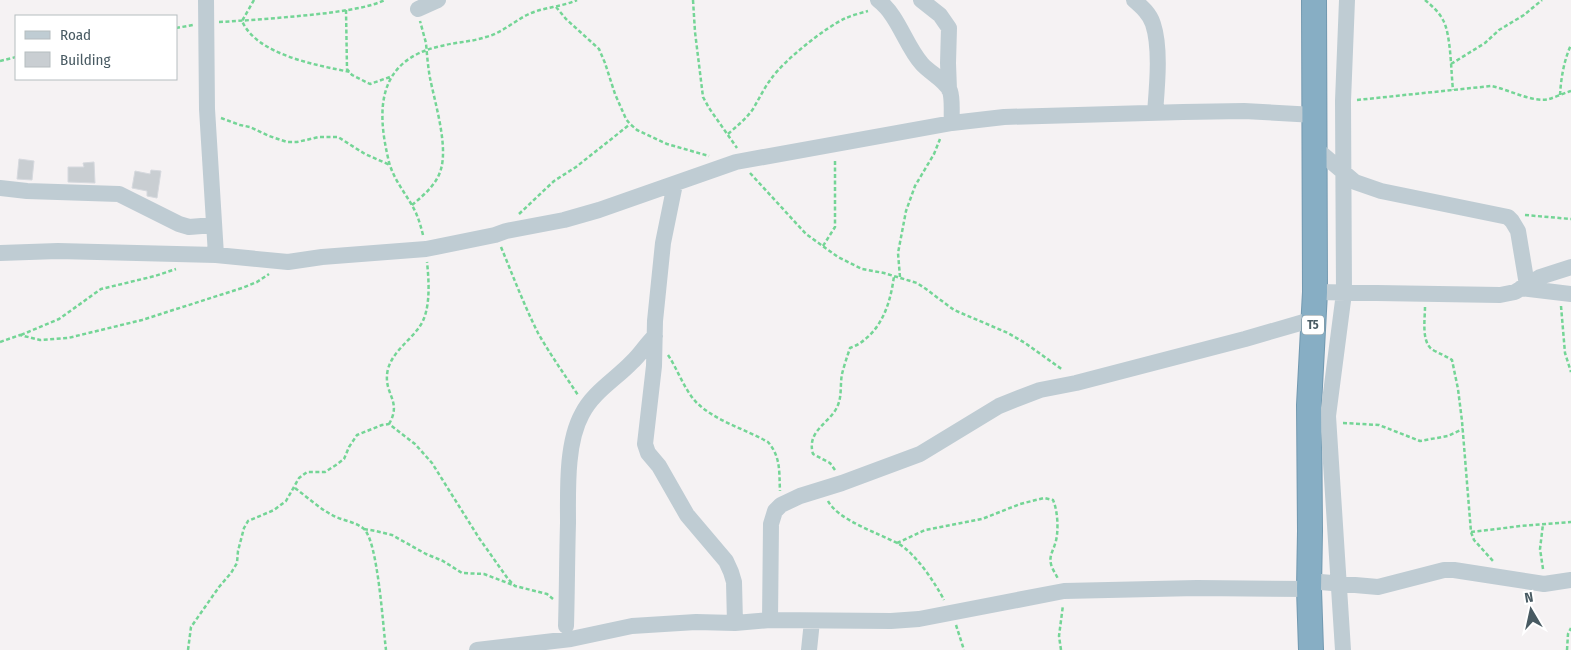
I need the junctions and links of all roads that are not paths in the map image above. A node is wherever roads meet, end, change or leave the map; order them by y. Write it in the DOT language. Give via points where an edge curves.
graph roads {
  1 [pos="206,0"];
  2 [pos="438,0"];
  3 [pos="921,0"];
  4 [pos="1134,0"];
  5 [pos="1314,0"];
  6 [pos="1347,0"];
  7 [pos="885,2"];
  8 [pos="418,9"];
  9 [pos="950,90"];
  10 [pos="1155,112"];
  11 [pos="1315,115"];
  12 [pos="949,123"];
  13 [pos="1314,147"];
  14 [pos="1343,172"];
  15 [pos="675,184"];
  16 [pos="0,188"];
  17 [pos="214,225"];
  18 [pos="0,253"];
  19 [pos="216,255"];
  20 [pos="1571,267"];
  21 [pos="1524,286"];
  22 [pos="1315,292"];
  23 [pos="1344,293"];
  24 [pos="1565,293"];
  25 [pos="1314,319"];
  26 [pos="655,336"];
  27 [pos="1571,580"];
  28 [pos="1340,584"];
  29 [pos="1309,585"];
  30 [pos="770,620"];
  31 [pos="812,620"];
  32 [pos="736,623"];
  33 [pos="566,626"];
  34 [pos="477,650"];
  35 [pos="809,650"];
  36 [pos="1311,650"];
  37 [pos="1343,650"];
  1 -- 17 [label="street" via="207,109"];
  2 -- 8 [label="street"];
  3 -- 9 [label="street" via="940,15 949,28"];
  4 -- 10 [label="street" via="1153,24 1158,77"];
  5 -- 11 [label="highway, T5"];
  6 -- 14 [label="street" via="1342,102"];
  7 -- 9 [label="street" via="921,63"];
  9 -- 12 [label="street"];
  10 -- 11 [label="street"];
  10 -- 12 [label="street" via="1004,117"];
  11 -- 13 [label="highway, T5"];
  12 -- 15 [label="street" via="740,161"];
  13 -- 14 [label="street"];
  13 -- 22 [label="highway, T5"];
  14 -- 21 [label="street" via="1355,182 1381,191 1508,217 1518,231"];
  14 -- 23 [label="street"];
  15 -- 19 [label="street" via="564,220 426,249 288,262"];
  15 -- 26 [label="street" via="663,243"];
  16 -- 17 [label="street" via="119,194 179,224 189,227"];
  17 -- 19 [label="street"];
  18 -- 19 [label="street" via="58,251"];
  20 -- 21 [label="street"];
  21 -- 23 [label="street" via="1515,292 1496,295"];
  21 -- 24 [label="street"];
  22 -- 23 [label="street"];
  22 -- 25 [label="highway, T5"];
  23 -- 28 [label="street" via="1328,416"];
  25 -- 29 [label="highway, T5" via="1309,405"];
  25 -- 30 [label="street" via="1040,390 999,406 920,454 781,505 775,511 771,524"];
  26 -- 32 [label="street" via="647,450 687,515 726,561 734,582"];
  26 -- 33 [label="street" via="634,361 586,406 577,426 569,473"];
  27 -- 28 [label="street" via="1544,584 1444,570 1378,587"];
  28 -- 29 [label="street"];
  28 -- 37 [label="street"];
  29 -- 31 [label="street" via="1064,591 919,619"];
  29 -- 36 [label="highway, T5"];
  30 -- 31 [label="street"];
  30 -- 32 [label="street"];
  31 -- 35 [label="street"];
  32 -- 34 [label="street" via="632,626 571,639"];
}
